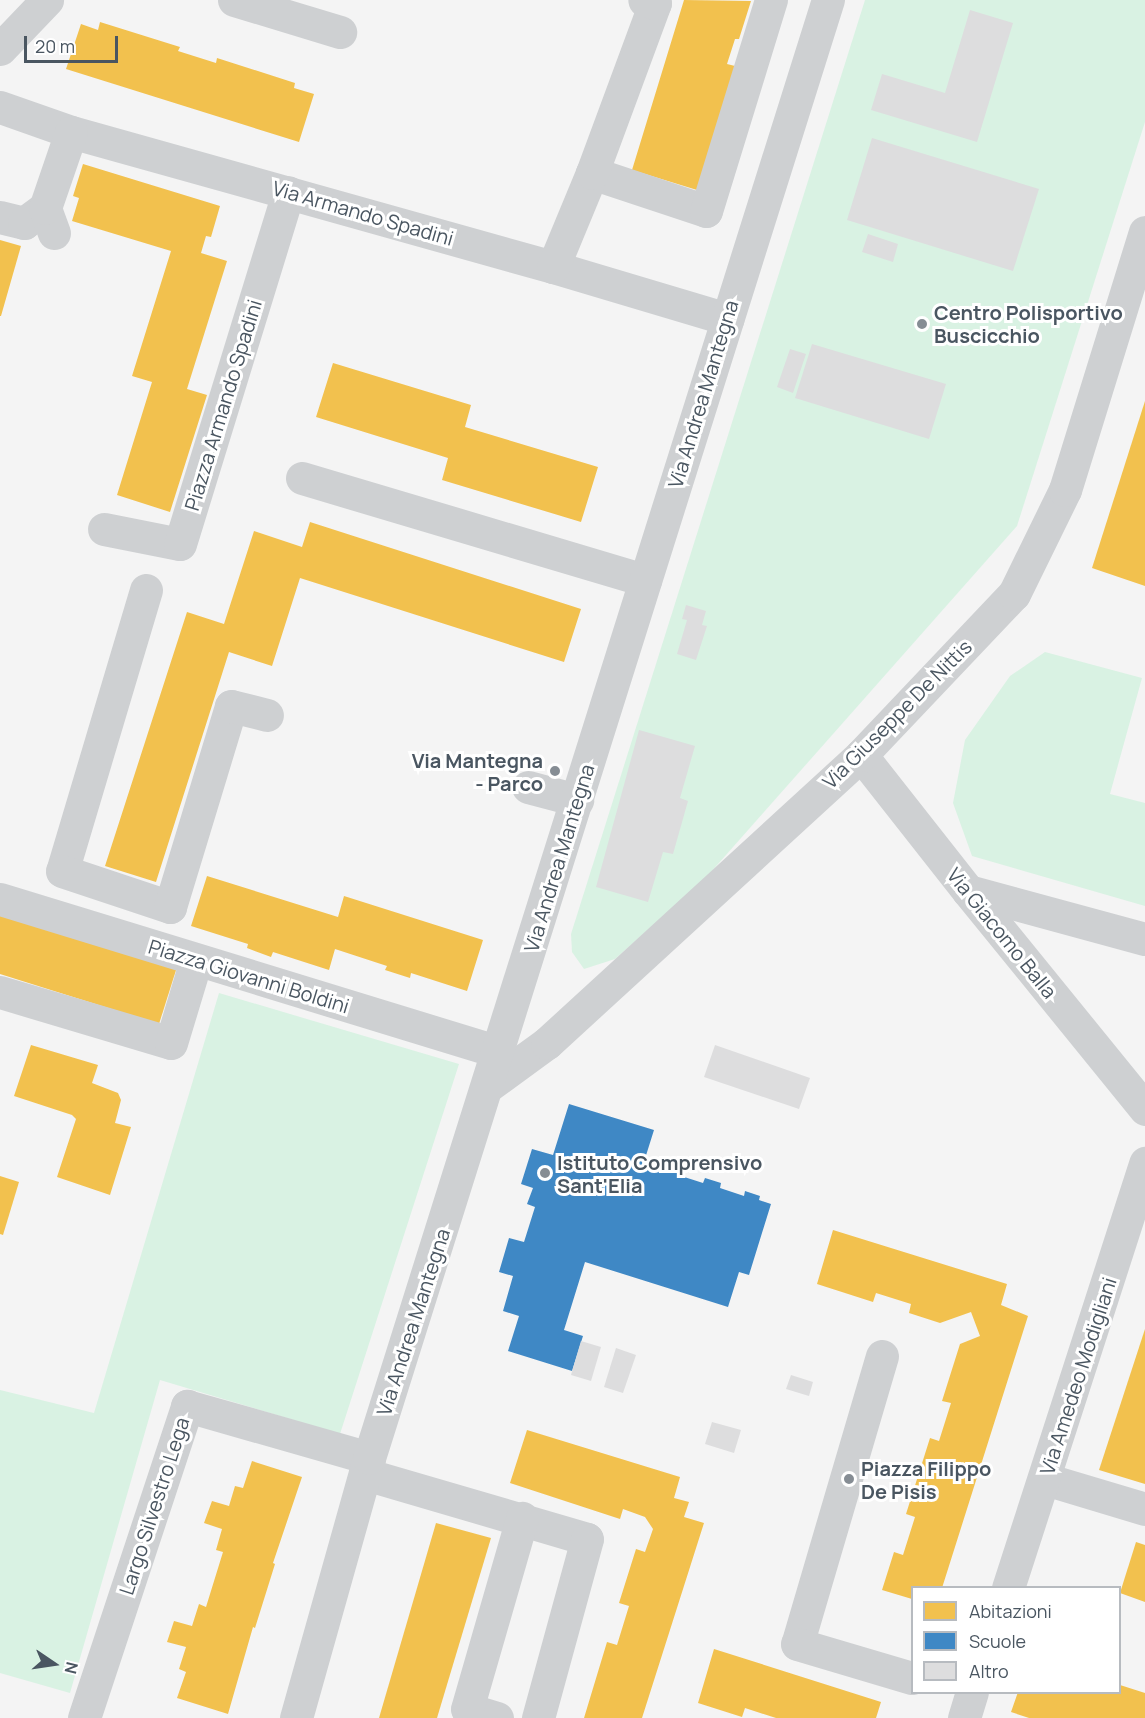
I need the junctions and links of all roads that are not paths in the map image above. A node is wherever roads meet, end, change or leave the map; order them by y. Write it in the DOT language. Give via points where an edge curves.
graph roads {
  1 [pos="47,0"];
  2 [pos="234,0"];
  3 [pos="644,0"];
  4 [pos="771,0"];
  5 [pos="828,0"];
  6 [pos="340,32"];
  7 [pos="0,49"];
  8 [pos="0,107"];
  9 [pos="71,132"];
  10 [pos="592,173"];
  11 [pos="288,192"];
  12 [pos="0,217"];
  13 [pos="1145,232"];
  14 [pos="553,267"];
  15 [pos="727,319"];
  16 [pos="302,478"];
  17 [pos="104,529"];
  18 [pos="645,580"];
  19 [pos="146,590"];
  20 [pos="267,716"];
  21 [pos="861,755"];
  22 [pos="528,787"];
  23 [pos="577,800"];
  24 [pos="968,891"];
  25 [pos="0,899"];
  26 [pos="1145,939"];
  27 [pos="196,960"];
  28 [pos="0,992"];
  29 [pos="499,1052"];
  30 [pos="488,1086"];
  31 [pos="1145,1109"];
  32 [pos="1145,1163"];
  33 [pos="882,1356"];
  34 [pos="367,1466"];
  35 [pos="1045,1479"];
  36 [pos="1145,1509"];
  37 [pos="522,1518"];
  38 [pos="1008,1586"];
  39 [pos="911,1678"];
  40 [pos="84,1718"];
  41 [pos="296,1718"];
  42 [pos="497,1718"];
  43 [pos="538,1718"];
  1 -- 7 [label="street"];
  2 -- 6 [label="street"];
  3 -- 10 [label="street" via="655,3"];
  4 -- 10 [label="street" via="706,211"];
  5 -- 15 [label="street, Via Andrea Mantegna"];
  8 -- 9 [label="street, Via Armando Spadini"];
  9 -- 11 [label="street, Via Armando Spadini"];
  9 -- 12 [label="street" via="49,221 24,223"];
  10 -- 14 [label="street"];
  11 -- 14 [label="street, Via Armando Spadini"];
  11 -- 17 [label="street, Piazza Armando Spadini" via="180,544"];
  13 -- 21 [label="street, Via Giuseppe De Nittis" via="1065,490 1014,594"];
  14 -- 15 [label="street, Via Armando Spadini"];
  15 -- 18 [label="street, Via Andrea Mantegna"];
  16 -- 18 [label="street"];
  18 -- 23 [label="street, Via Andrea Mantegna"];
  19 -- 20 [label="street" via="62,871 170,907 231,706"];
  21 -- 24 [label="street, Via Giacomo Balla"];
  21 -- 30 [label="street, Via Giuseppe De Nittis" via="547,1043"];
  22 -- 23 [label="street"];
  23 -- 29 [label="street, Via Andrea Mantegna"];
  24 -- 26 [label="street"];
  24 -- 31 [label="street, Via Giacomo Balla"];
  25 -- 27 [label="street, Piazza Giovanni Boldini"];
  27 -- 28 [label="street" via="171,1043"];
  27 -- 29 [label="street, Piazza Giovanni Boldini"];
  29 -- 30 [label="street, Via Andrea Mantegna"];
  30 -- 34 [label="street, Via Andrea Mantegna"];
  32 -- 35 [label="street, Via Amedeo Modigliani"];
  33 -- 39 [label="street" via="797,1644"];
  34 -- 37 [label="street"];
  34 -- 40 [label="street, Largo Silvestro Lega" via="187,1406"];
  34 -- 41 [label="street, Via Andrea Mantegna"];
  35 -- 36 [label="street"];
  35 -- 38 [label="street, Via Amedeo Modigliani"];
  37 -- 42 [label="street" via="467,1709"];
  37 -- 43 [label="street" via="588,1539"];
}
